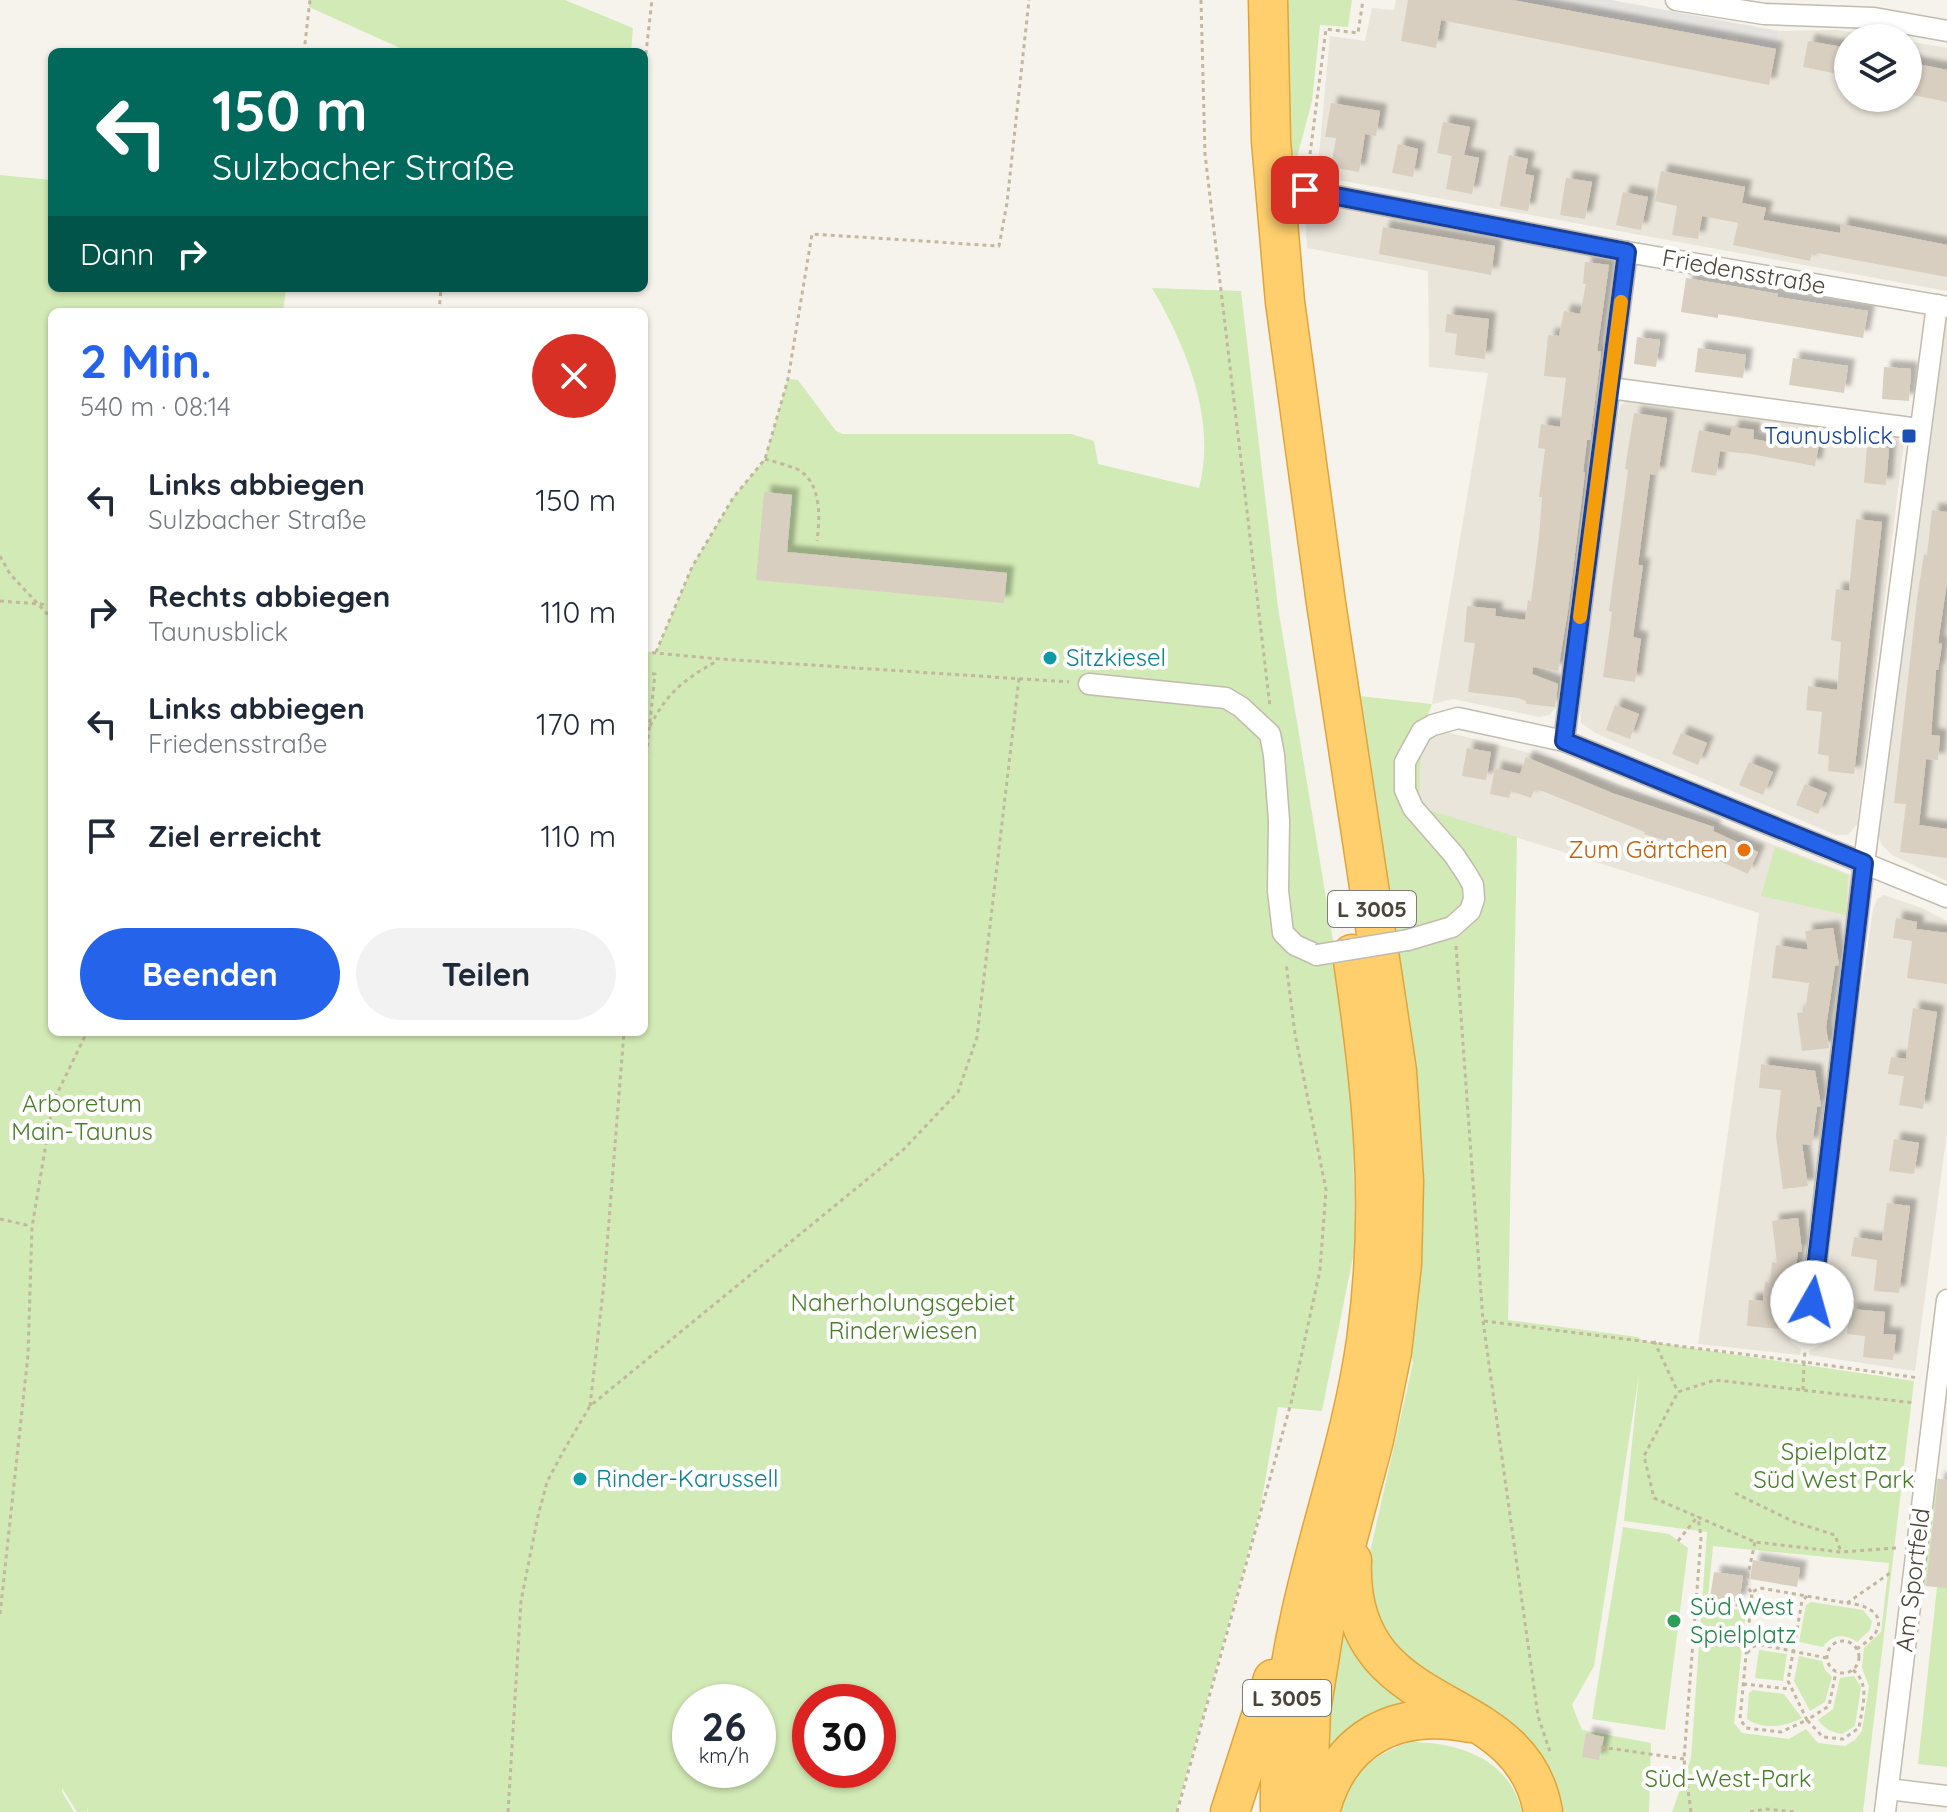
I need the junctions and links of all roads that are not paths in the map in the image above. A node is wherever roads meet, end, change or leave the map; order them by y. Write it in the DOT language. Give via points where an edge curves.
graph roads {
  1 [pos="1242,0"];
  2 [pos="1268,0"];
  3 [pos="1676,0"];
  4 [pos="1947,31"];
  5 [pos="1305,190"];
  6 [pos="1627,252"];
  7 [pos="1942,306"];
  8 [pos="1610,388"];
  9 [pos="1919,429"];
  10 [pos="1089,684"];
  11 [pos="1564,741"];
  12 [pos="1864,863"];
  13 [pos="1947,897"];
  14 [pos="1947,1300"];
  15 [pos="1808,1332"];
  16 [pos="1354,1519"];
  17 [pos="1307,1586"];
  18 [pos="1481,1725"];
  19 [pos="1888,1789"];
  20 [pos="1947,1796"];
  21 [pos="1230,1812"];
  22 [pos="1280,1812"];
  23 [pos="1307,1812"];
  24 [pos="1320,1812"];
  25 [pos="1543,1812"];
  26 [pos="1885,1812"];
  1 -- 17 [label="highway, L 3005" via="1245,144 1259,308 1375,1132 1376,1239 1366,1342"];
  2 -- 16 [label="highway, L 3005" via="1271,141 1285,302 1402,1129 1404,1222 1398,1306 1385,1396"];
  3 -- 4 [label="street" via="1764,14 1874,18"];
  5 -- 6 [label="street, Friedensstraße"];
  6 -- 7 [label="street, Friedensstraße"];
  6 -- 8 [label="street"];
  7 -- 9 [label="street"];
  8 -- 9 [label="street"];
  8 -- 11 [label="street"];
  9 -- 12 [label="street"];
  10 -- 11 [label="street, bridge" via="1218,696 1241,707 1270,734 1283,933 1317,955 1408,940 1452,927 1470,911 1473,885 1405,790 1405,762 1422,731 1458,718"];
  11 -- 12 [label="street"];
  12 -- 13 [label="street"];
  12 -- 15 [label="street"];
  14 -- 19 [label="street, Am Sportfeld"];
  16 -- 18 [label="highway" via="1351,1578 1361,1628 1394,1672"];
  16 -- 23 [label="highway, L 3005" via="1317,1670"];
  17 -- 21 [label="highway"];
  17 -- 22 [label="highway, L 3005" via="1289,1678"];
  18 -- 24 [label="highway" via="1433,1719 1381,1731 1339,1764"];
  18 -- 25 [label="highway" via="1506,1742 1525,1765"];
  19 -- 20 [label="street"];
  19 -- 26 [label="street, Am Sportfeld"];
}
